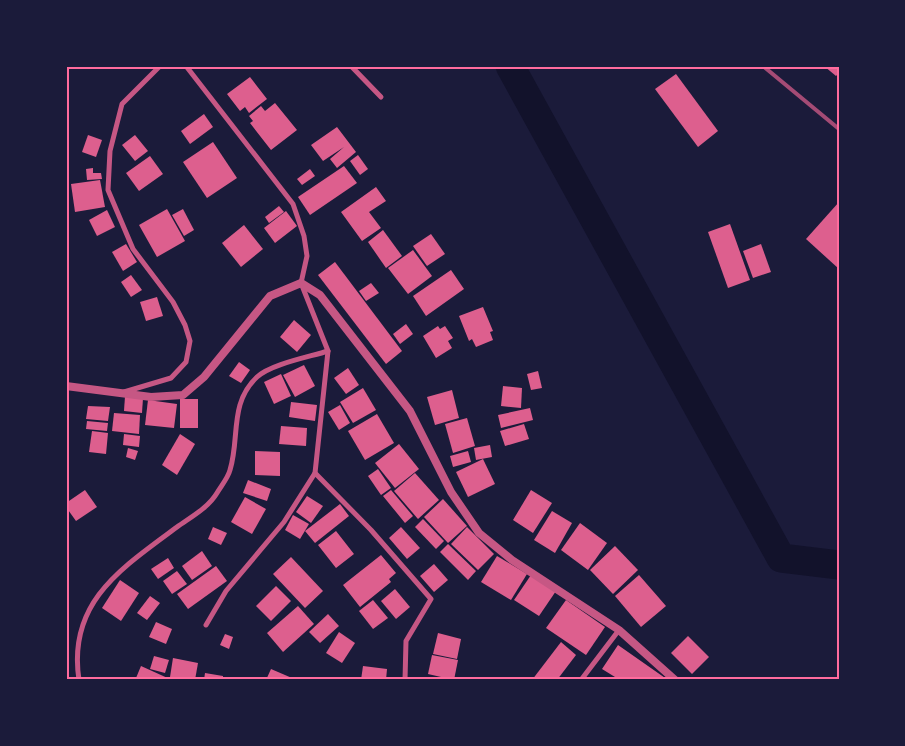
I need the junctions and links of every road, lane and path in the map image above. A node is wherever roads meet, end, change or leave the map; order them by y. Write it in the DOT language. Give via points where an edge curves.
graph roads {
  1 [pos="160,66"];
  2 [pos="186,66"];
  3 [pos="351,66"];
  4 [pos="381,97"];
  5 [pos="301,283"];
  6 [pos="328,351"];
  7 [pos="66,386"];
  8 [pos="121,393"];
  9 [pos="315,473"];
  10 [pos="206,624"];
  11 [pos="619,630"];
  12 [pos="79,680"];
  13 [pos="405,680"];
  14 [pos="581,680"];
  15 [pos="675,680"];
  1 -- 8 [label="street" via="122,104 110,151 108,190 133,249 173,302 186,325 190,341 186,362 171,378"];
  2 -- 5 [label="street" via="293,204 307,256"];
  3 -- 4 [label="street"];
  5 -- 6 [label="street"];
  5 -- 8 [label="street" via="270,296 204,377 183,395 151,397"];
  5 -- 11 [label="street" via="320,295 410,411 450,492 479,533 512,560"];
  6 -- 9 [label="street"];
  6 -- 12 [label="street" via="258,376 243,393 230,470 212,502 119,570 86,613 78,644"];
  7 -- 8 [label="street"];
  9 -- 10 [label="street" via="284,522 226,591"];
  9 -- 13 [label="street" via="371,530 431,599 406,641"];
  11 -- 14 [label="street"];
  11 -- 15 [label="street"];
}
